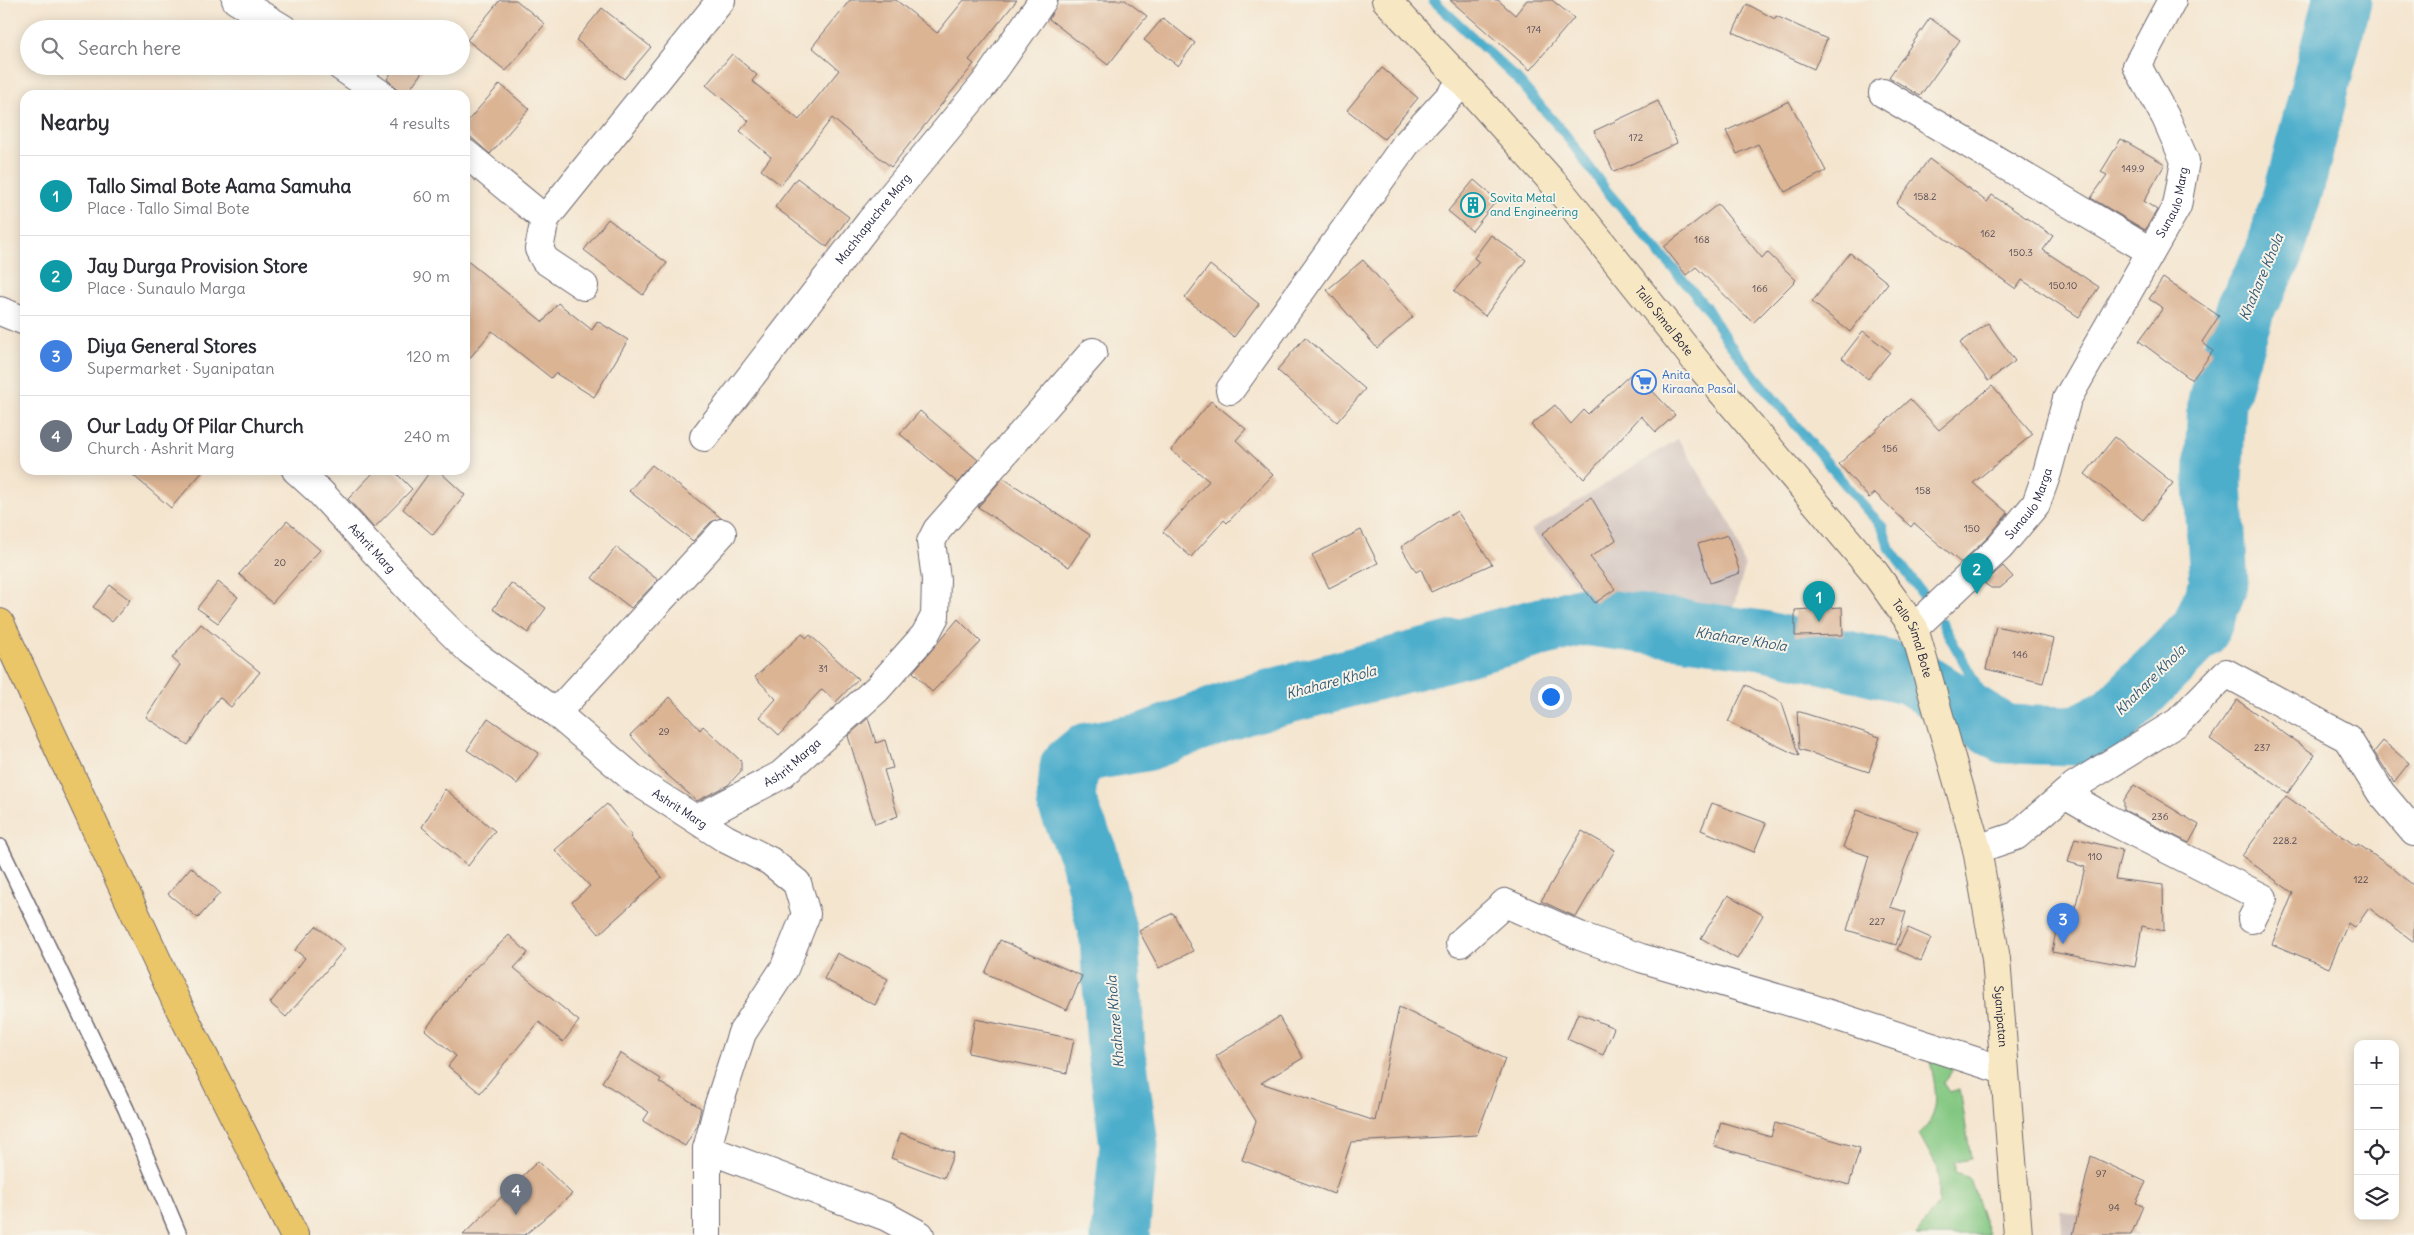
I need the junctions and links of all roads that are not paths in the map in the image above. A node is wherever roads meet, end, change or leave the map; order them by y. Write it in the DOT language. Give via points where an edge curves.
graph roads {
  1 [pos="236,0"];
  2 [pos="721,0"];
  3 [pos="1043,0"];
  4 [pos="1386,0"];
  5 [pos="2172,0"];
  6 [pos="269,20"];
  7 [pos="353,75"];
  8 [pos="1463,82"];
  9 [pos="375,90"];
  10 [pos="1883,93"];
  11 [pos="470,156"];
  12 [pos="545,218"];
  13 [pos="2150,251"];
  14 [pos="584,286"];
  15 [pos="0,311"];
  16 [pos="20,319"];
  17 [pos="1093,352"];
  18 [pos="1230,390"];
  19 [pos="2067,399"];
  20 [pos="704,437"];
  21 [pos="301,475"];
  22 [pos="722,533"];
  23 [pos="0,623"];
  24 [pos="1914,628"];
  25 [pos="556,713"];
  26 [pos="2065,794"];
  27 [pos="1964,801"];
  28 [pos="697,819"];
  29 [pos="2414,832"];
  30 [pos="0,846"];
  31 [pos="1977,848"];
  32 [pos="2252,919"];
  33 [pos="1460,943"];
  34 [pos="2004,1070"];
  35 [pos="707,1149"];
  36 [pos="179,1235"];
  37 [pos="294,1235"];
  38 [pos="707,1235"];
  39 [pos="920,1235"];
  40 [pos="2018,1235"];
  1 -- 6 [label="street"];
  2 -- 12 [label="street"];
  3 -- 20 [label="street, Machhapuchre Marg" via="985,83 870,222"];
  4 -- 8 [label="main road, Tallo Simal Bote"];
  5 -- 13 [label="street, Sunaulo Marg" via="2138,66 2185,161 2177,206"];
  7 -- 9 [label="street"];
  8 -- 18 [label="street" via="1406,144"];
  8 -- 24 [label="main road, Tallo Simal Bote" via="1558,188 1700,366 1875,573"];
  10 -- 13 [label="street"];
  11 -- 12 [label="street"];
  12 -- 14 [label="street" via="539,249 545,260"];
  13 -- 19 [label="street, Sunaulo Marg"];
  15 -- 16 [label="street"];
  17 -- 28 [label="street, Ashrit Marga" via="937,530 931,542 936,579 935,616 925,634 877,689 781,775"];
  19 -- 24 [label="street, Sunaulo Marga" via="2036,504 2000,547"];
  21 -- 25 [label="street, Ashrit Marg" via="470,652"];
  22 -- 25 [label="street"];
  23 -- 37 [label="main road" via="176,1001"];
  24 -- 27 [label="main road, Tallo Simal Bote"];
  25 -- 28 [label="street, Ashrit Marg" via="636,780"];
  26 -- 29 [label="street" via="2178,722 2226,674 2347,738 2380,792"];
  26 -- 31 [label="street" via="2016,836"];
  26 -- 32 [label="street" via="2263,898"];
  27 -- 31 [label="main road, Syanipatan"];
  28 -- 35 [label="street, Ashrit Marg" via="726,839 770,861 797,883 806,914 784,969 742,1033"];
  30 -- 36 [label="lane" via="126,1109"];
  31 -- 34 [label="main road, Syanipatan" via="1996,959"];
  33 -- 34 [label="street" via="1505,903 1580,936 1642,958"];
  34 -- 40 [label="main road, Syanipatan"];
  35 -- 38 [label="street, Ashrit Marg"];
  35 -- 39 [label="street" via="887,1217"];
}
